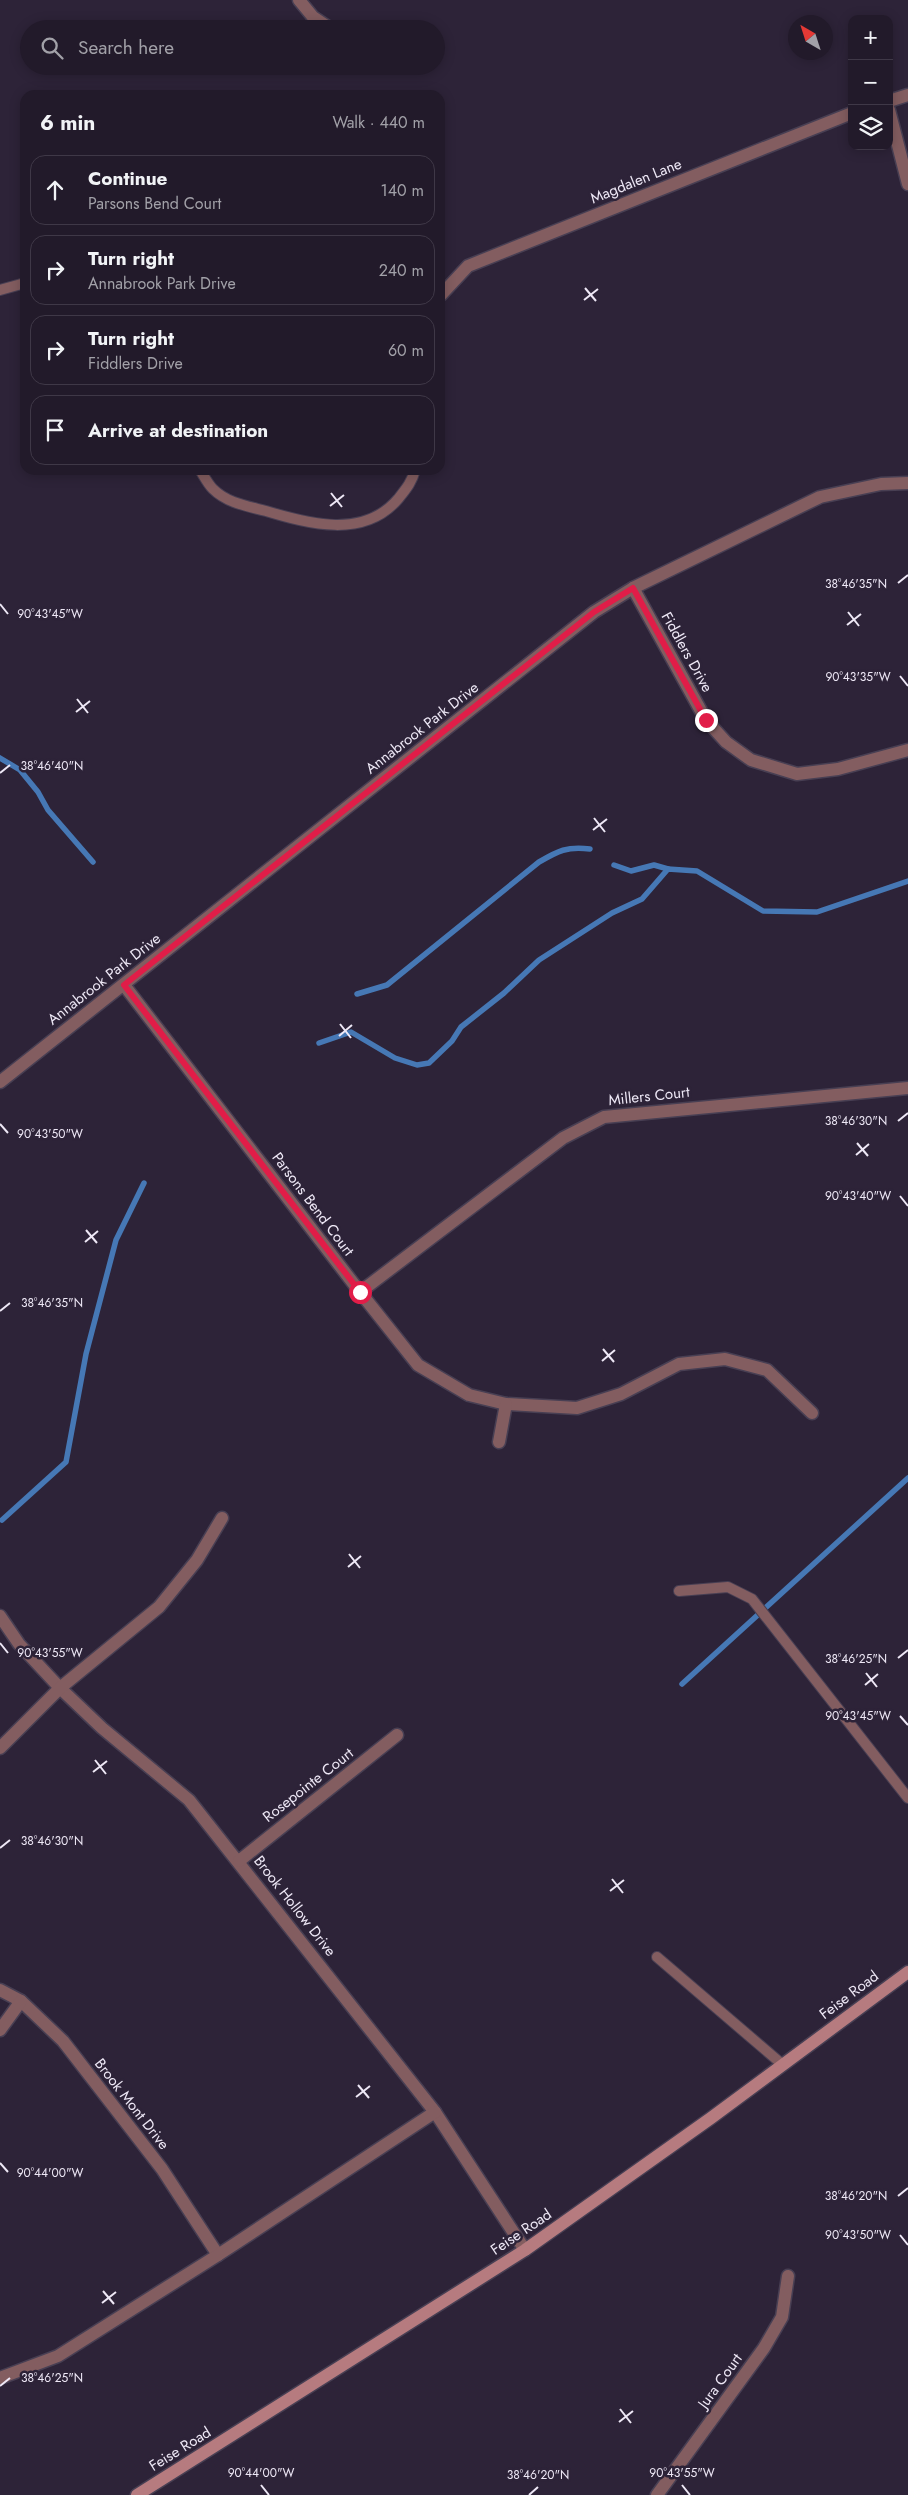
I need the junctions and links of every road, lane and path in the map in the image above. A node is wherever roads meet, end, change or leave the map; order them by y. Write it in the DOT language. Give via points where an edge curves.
graph roads {
  1 [pos="299,0"];
  2 [pos="318,20"];
  3 [pos="908,95"];
  4 [pos="893,100"];
  5 [pos="848,115"];
  6 [pos="893,126"];
  7 [pos="908,184"];
  8 [pos="20,284"];
  9 [pos="0,290"];
  10 [pos="445,291"];
  11 [pos="203,475"];
  12 [pos="414,475"];
  13 [pos="908,483"];
  14 [pos="633,588"];
  15 [pos="908,750"];
  16 [pos="124,985"];
  17 [pos="0,1082"];
  18 [pos="908,1088"];
  19 [pos="360,1292"];
  20 [pos="506,1404"];
  21 [pos="812,1413"];
  22 [pos="499,1442"];
  23 [pos="222,1518"];
  24 [pos="679,1590"];
  25 [pos="0,1616"];
  26 [pos="60,1688"];
  27 [pos="397,1735"];
  28 [pos="0,1748"];
  29 [pos="908,1798"];
  30 [pos="239,1861"];
  31 [pos="657,1957"];
  32 [pos="908,1972"];
  33 [pos="0,1990"];
  34 [pos="21,2001"];
  35 [pos="0,2030"];
  36 [pos="783,2065"];
  37 [pos="435,2112"];
  38 [pos="525,2250"];
  39 [pos="218,2255"];
  40 [pos="788,2276"];
  41 [pos="0,2378"];
  42 [pos="137,2495"];
  43 [pos="658,2495"];
  1 -- 2 [label="street"];
  3 -- 4 [label="street"];
  5 -- 10 [label="street, Magdalen Lane" via="468,266"];
  6 -- 7 [label="street"];
  8 -- 9 [label="lane"];
  11 -- 12 [label="lane" via="212,488 228,500 300,522 338,526 367,522 390,509 412,483"];
  13 -- 14 [label="street, Annabrook Park Drive" via="881,484 820,498"];
  14 -- 15 [label="street, Fiddlers Drive" via="706,720 726,742 751,760 797,774 838,769"];
  14 -- 16 [label="street, Annabrook Park Drive" via="594,612"];
  16 -- 17 [label="street, Annabrook Park Drive"];
  16 -- 19 [label="street, Parsons Bend Court"];
  18 -- 19 [label="street, Millers Court" via="604,1117 563,1138"];
  19 -- 20 [label="street, Parsons Bend Court" via="418,1365 469,1395"];
  20 -- 21 [label="street, Parsons Bend Court" via="577,1408 622,1394 679,1364 726,1358 767,1370"];
  20 -- 22 [label="street"];
  23 -- 26 [label="street" via="197,1560 159,1607"];
  24 -- 29 [label="lane" via="728,1587 752,1599"];
  25 -- 26 [label="street, Brook Hollow Drive" via="19,1644"];
  26 -- 28 [label="street"];
  26 -- 30 [label="street, Brook Hollow Drive" via="102,1728 189,1800"];
  27 -- 30 [label="street, Rosepointe Court"];
  30 -- 37 [label="street, Brook Hollow Drive"];
  31 -- 36 [label="lane"];
  32 -- 36 [label="main road, Feise Road"];
  33 -- 34 [label="street, Brook Mont Drive"];
  34 -- 35 [label="street"];
  34 -- 39 [label="street, Brook Mont Drive" via="63,2041 162,2169"];
  36 -- 38 [label="main road, Feise Road"];
  37 -- 38 [label="street, Brook Hollow Drive"];
  37 -- 39 [label="street"];
  38 -- 42 [label="main road, Feise Road"];
  39 -- 41 [label="street" via="58,2356"];
  40 -- 43 [label="street, Jura Court" via="782,2317 764,2348"];
}
